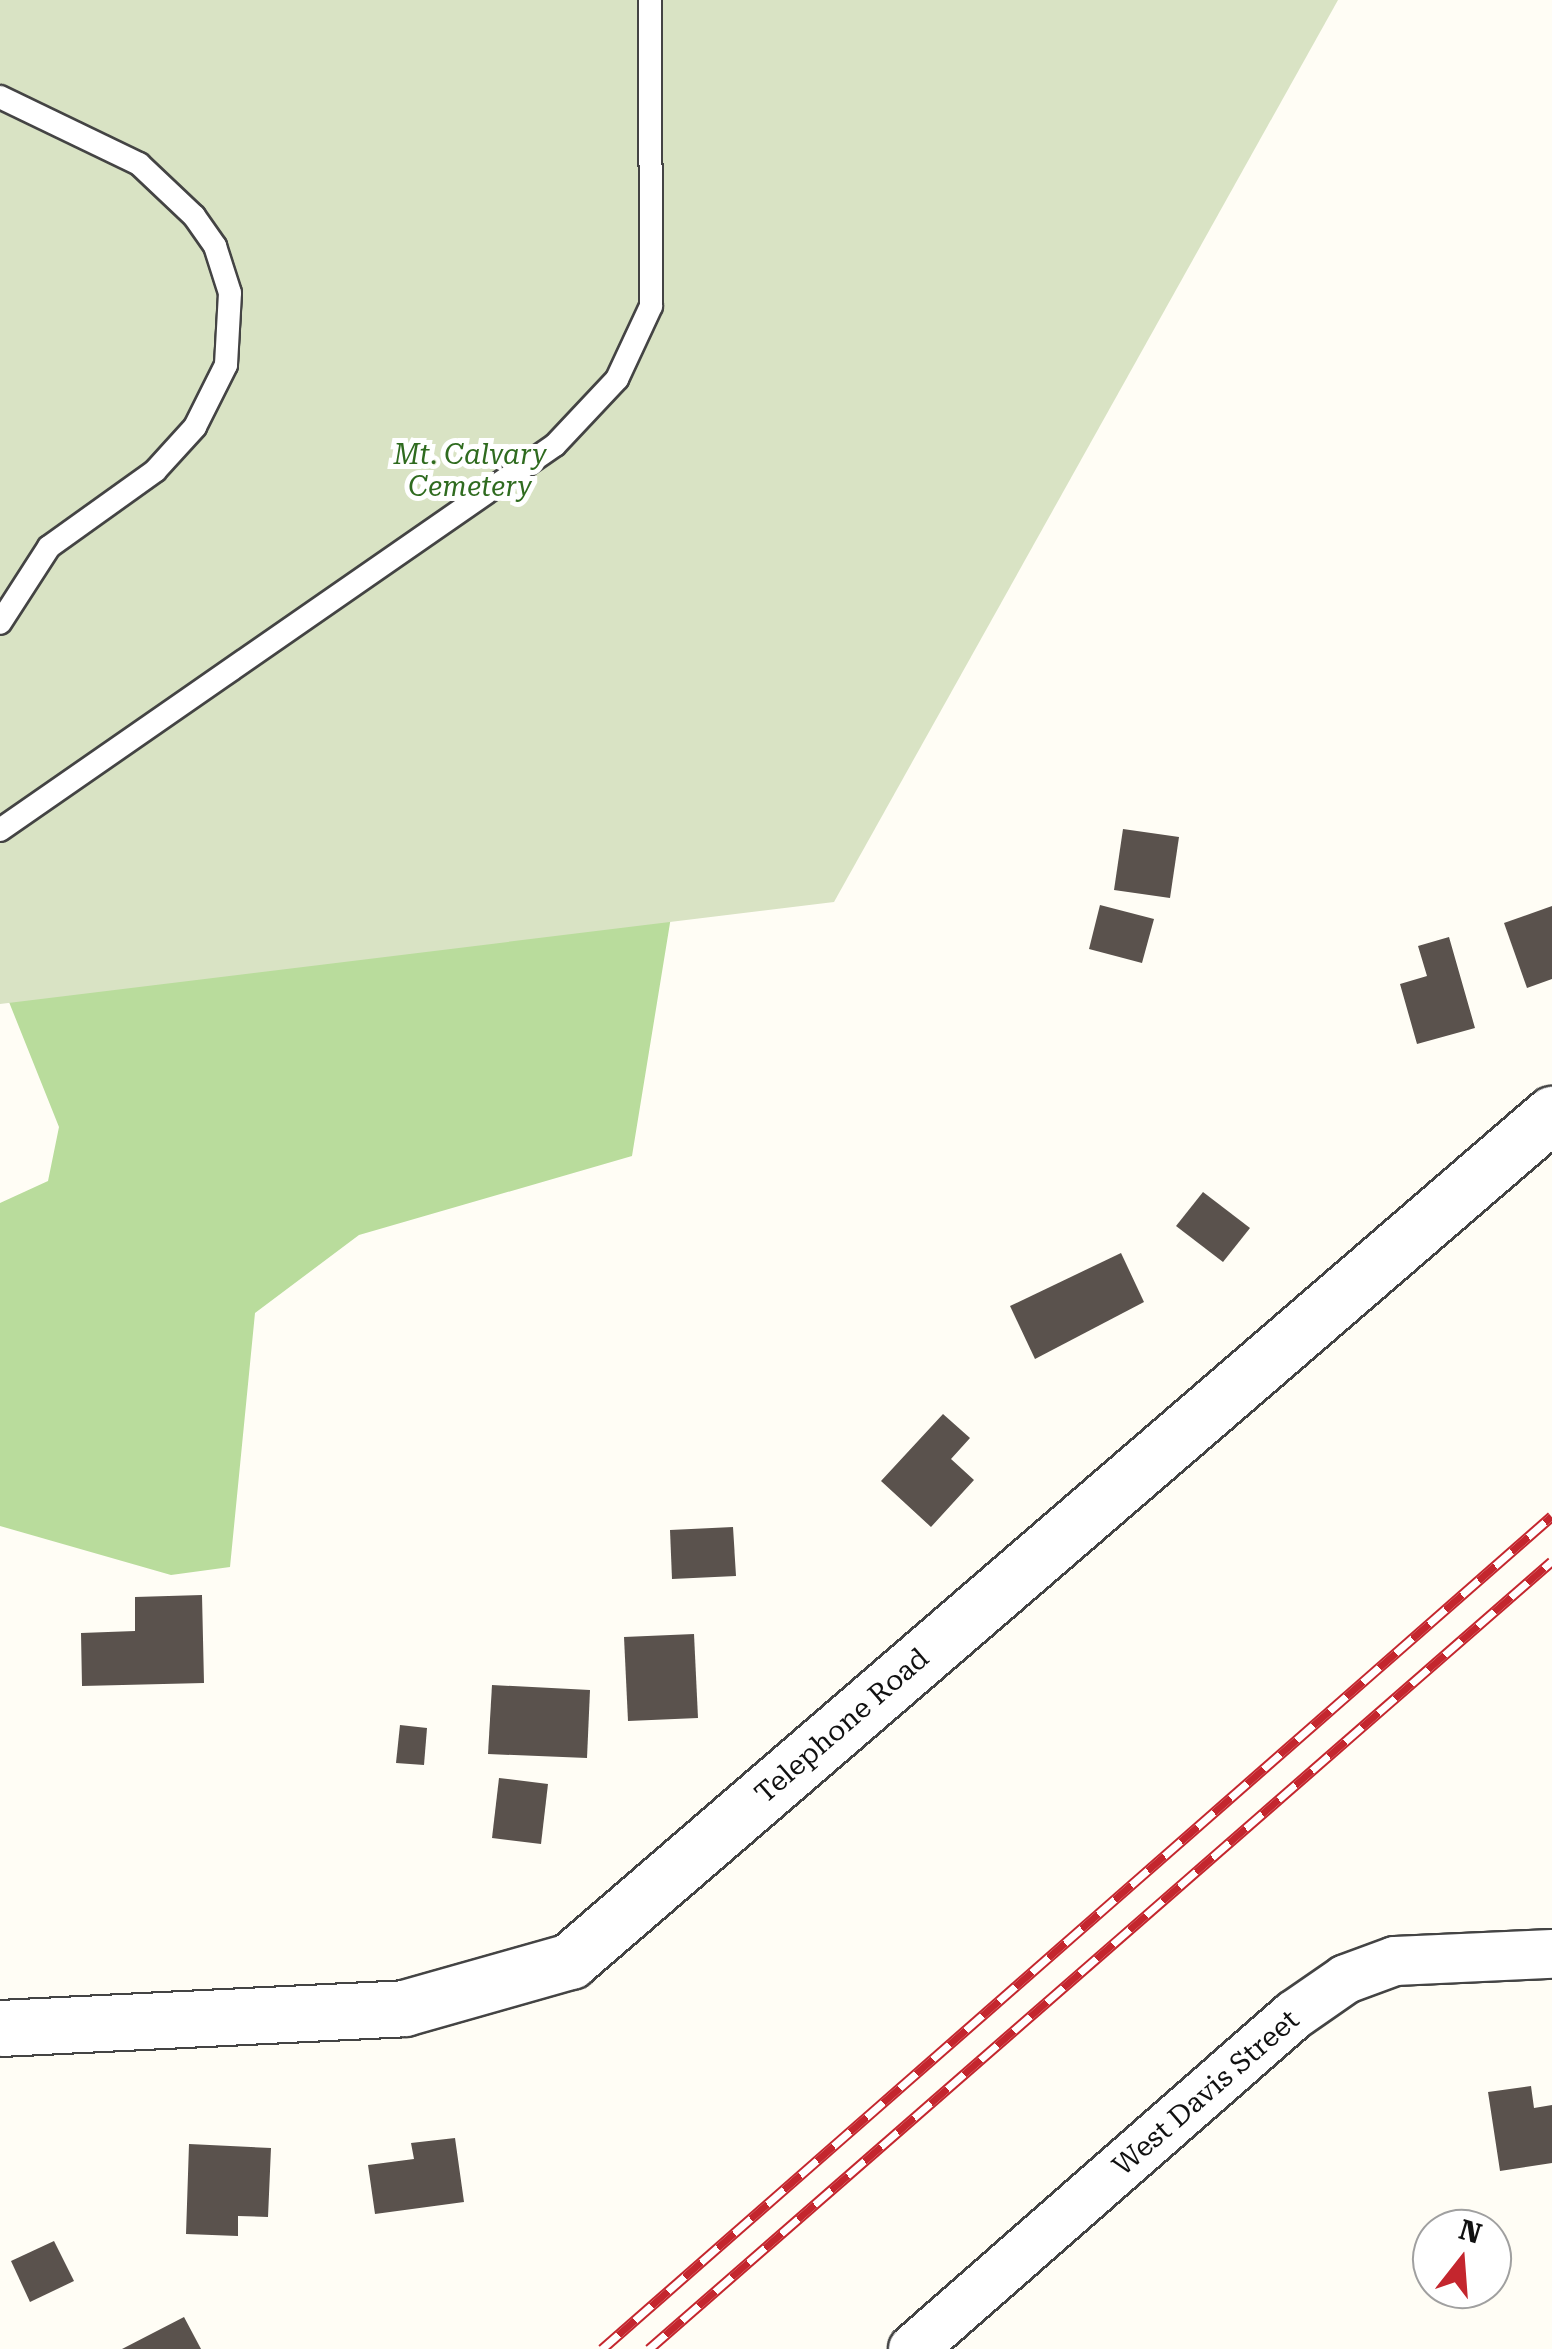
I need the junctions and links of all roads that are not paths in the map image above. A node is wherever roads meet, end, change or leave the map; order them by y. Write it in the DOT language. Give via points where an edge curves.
graph roads {
  1 [pos="650,0"];
  2 [pos="0,97"];
  3 [pos="0,623"];
  4 [pos="0,830"];
  5 [pos="1552,1114"];
  6 [pos="1552,1954"];
  7 [pos="0,2028"];
  8 [pos="913,2349"];
  1 -- 4 [label="lane" via="651,306 617,378 554,445"];
  2 -- 3 [label="lane" via="139,164 194,216 215,246 230,292 226,365 195,427 155,471 49,547"];
  5 -- 7 [label="street, Telephone Road" via="570,1961 404,2008"];
  6 -- 8 [label="street, West Davis Street" via="1395,1960 1346,1979 1294,2015"];
}
